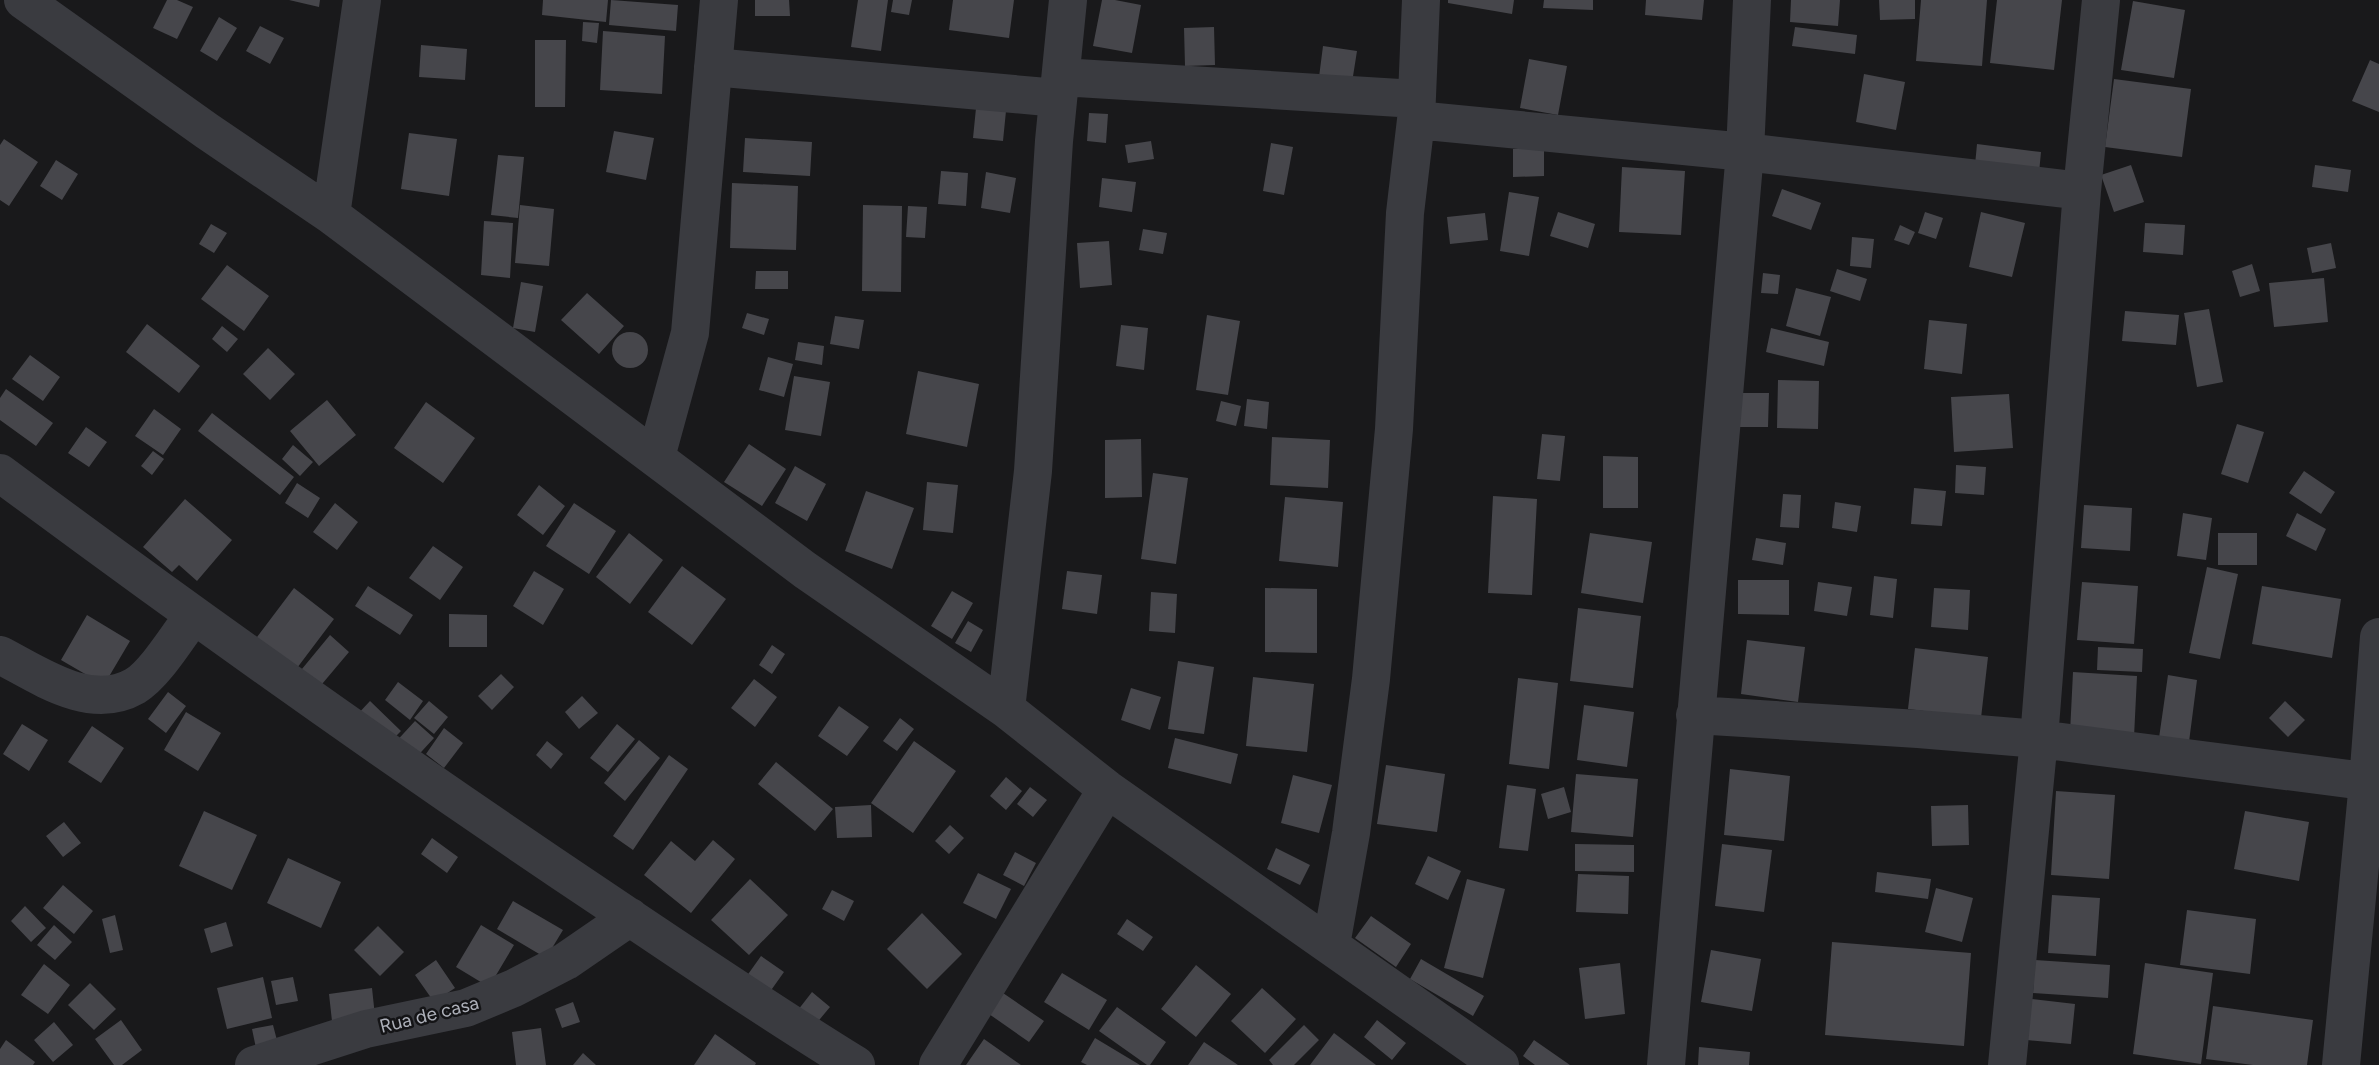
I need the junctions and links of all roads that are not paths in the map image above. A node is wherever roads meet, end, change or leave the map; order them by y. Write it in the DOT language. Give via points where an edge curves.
graph roads {
  1 [pos="362,0"];
  2 [pos="719,0"];
  3 [pos="1068,0"];
  4 [pos="1421,0"];
  5 [pos="1752,0"];
  6 [pos="2101,0"];
  7 [pos="26,1"];
  8 [pos="713,67"];
  9 [pos="1059,88"];
  10 [pos="1416,110"];
  11 [pos="1745,152"];
  12 [pos="2082,191"];
  13 [pos="331,215"];
  14 [pos="656,457"];
  15 [pos="0,473"];
  16 [pos="193,616"];
  17 [pos="2379,637"];
  18 [pos="0,655"];
  19 [pos="1006,709"];
  20 [pos="1695,715"];
  21 [pos="2039,739"];
  22 [pos="2374,783"];
  23 [pos="1107,789"];
  24 [pos="629,917"];
  25 [pos="1331,945"];
  26 [pos="1484,1061"];
  27 [pos="254,1065"];
  28 [pos="856,1065"];
  29 [pos="937,1065"];
  30 [pos="1666,1065"];
  31 [pos="2007,1065"];
  32 [pos="2341,1065"];
  1 -- 13 [label="street"];
  2 -- 8 [label="street"];
  3 -- 9 [label="street"];
  4 -- 10 [label="street"];
  5 -- 11 [label="street"];
  6 -- 12 [label="street"];
  7 -- 13 [label="street"];
  8 -- 9 [label="street"];
  8 -- 14 [label="street" via="690,333"];
  9 -- 10 [label="street"];
  9 -- 19 [label="street" via="1032,471"];
  10 -- 11 [label="street"];
  10 -- 25 [label="street" via="1371,679"];
  11 -- 12 [label="street"];
  11 -- 20 [label="street"];
  12 -- 21 [label="street"];
  13 -- 14 [label="street"];
  14 -- 19 [label="street" via="805,570"];
  15 -- 16 [label="street"];
  16 -- 18 [label="street" via="135,686 107,695 69,690"];
  16 -- 24 [label="street"];
  17 -- 22 [label="street"];
  19 -- 23 [label="street"];
  20 -- 21 [label="street"];
  20 -- 30 [label="street"];
  21 -- 22 [label="street"];
  21 -- 31 [label="street"];
  22 -- 32 [label="street"];
  23 -- 25 [label="street"];
  23 -- 29 [label="street"];
  24 -- 27 [label="street, Rua de casa" via="566,961 466,1008 366,1029"];
  24 -- 28 [label="street"];
  25 -- 26 [label="street"];
}
